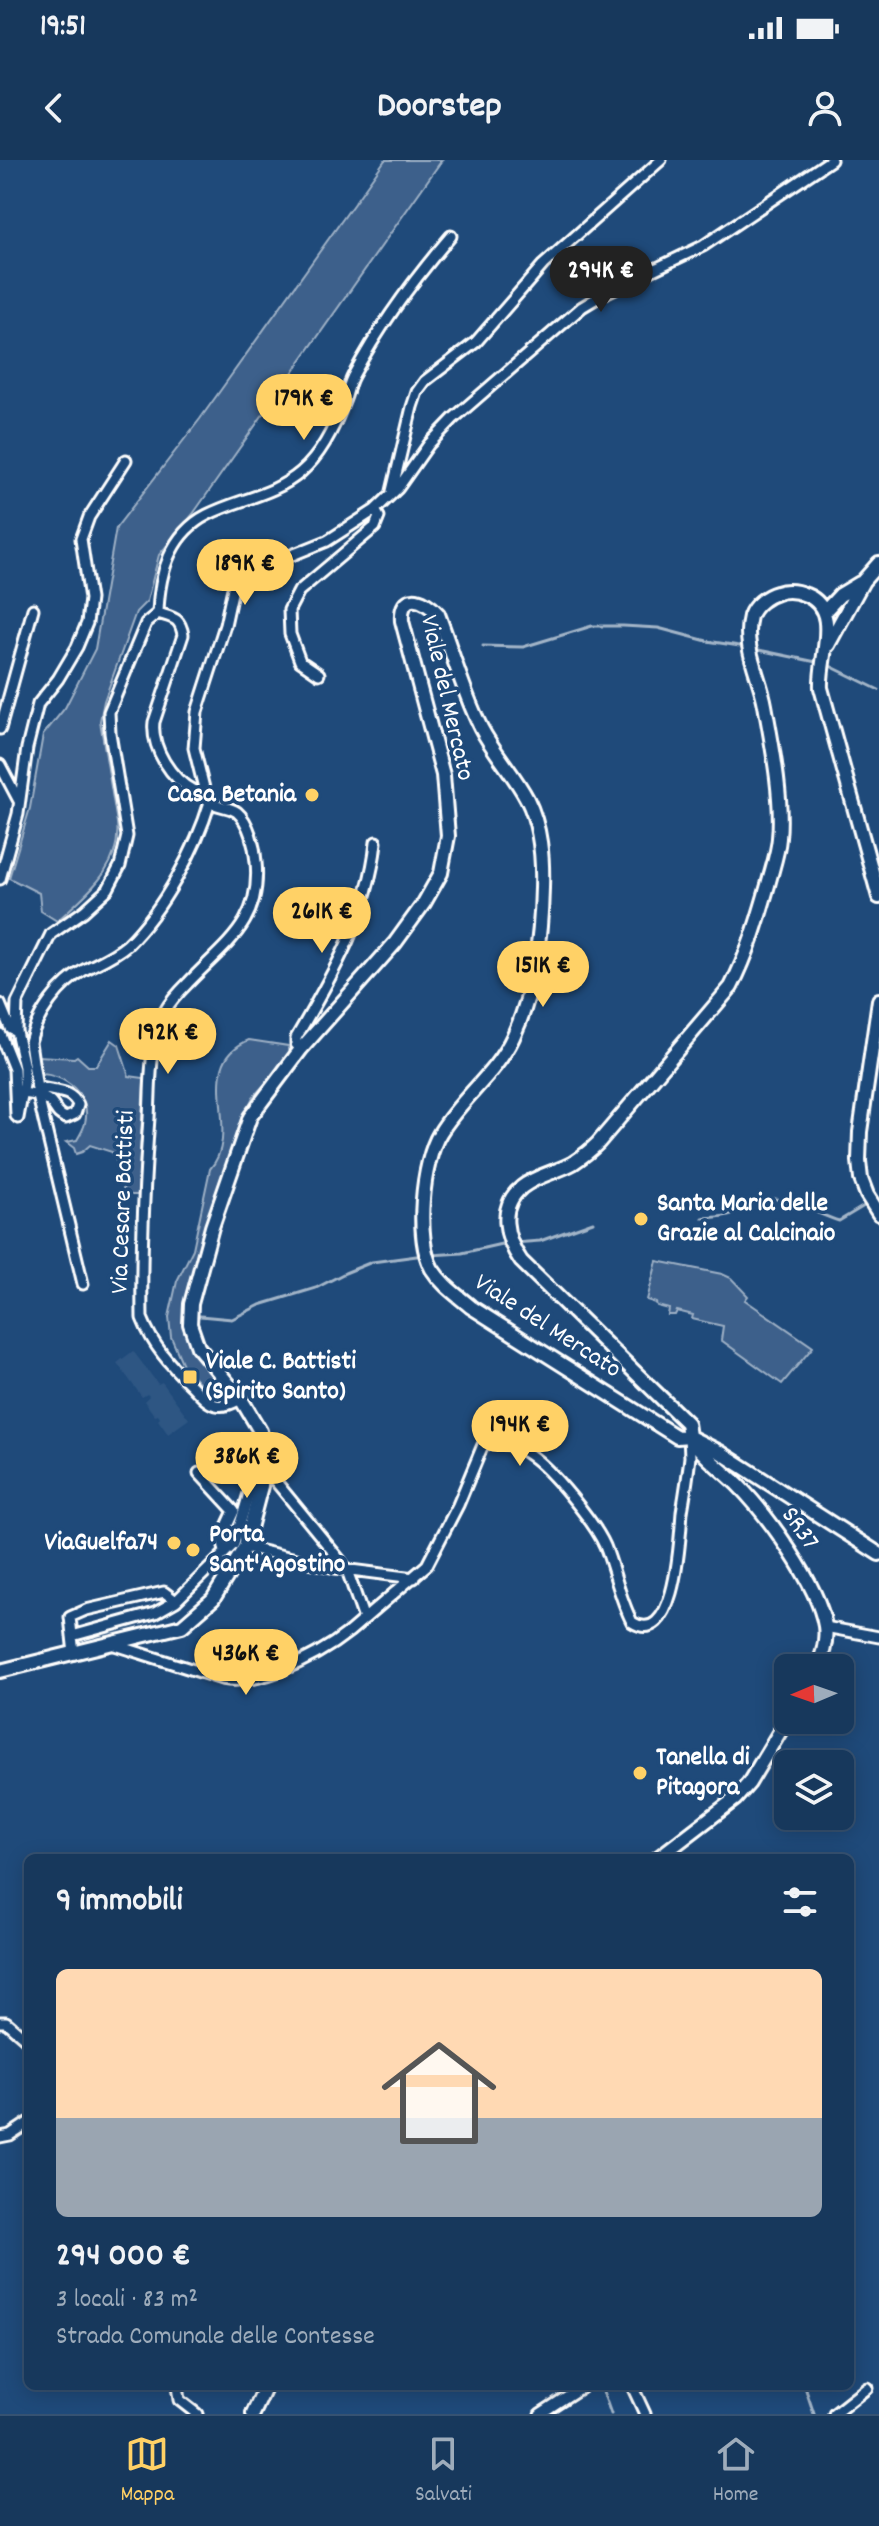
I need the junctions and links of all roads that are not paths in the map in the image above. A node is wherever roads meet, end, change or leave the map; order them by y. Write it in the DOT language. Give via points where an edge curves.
graph roads {
  1 [pos="661,160"];
  2 [pos="831,160"];
  3 [pos="451,236"];
  4 [pos="126,460"];
  5 [pos="391,494"];
  6 [pos="375,510"];
  7 [pos="879,563"];
  8 [pos="856,587"];
  9 [pos="806,595"];
  10 [pos="33,609"];
  11 [pos="825,611"];
  12 [pos="158,613"];
  13 [pos="823,655"];
  14 [pos="319,674"];
  15 [pos="0,729"];
  16 [pos="0,765"];
  17 [pos="208,799"];
  18 [pos="20,803"];
  19 [pos="376,842"];
  20 [pos="0,879"];
  21 [pos="879,897"];
  22 [pos="879,1000"];
  23 [pos="0,1004"];
  24 [pos="16,1031"];
  25 [pos="0,1034"];
  26 [pos="301,1049"];
  27 [pos="24,1089"];
  28 [pos="38,1091"];
  29 [pos="879,1214"];
  30 [pos="83,1284"];
  31 [pos="241,1399"];
  32 [pos="689,1436"];
  33 [pos="199,1473"];
  34 [pos="263,1473"];
  35 [pos="245,1547"];
  36 [pos="225,1552"];
  37 [pos="879,1554"];
  38 [pos="345,1569"];
  39 [pos="414,1578"];
  40 [pos="176,1601"];
  41 [pos="364,1619"];
  42 [pos="825,1627"];
  43 [pos="72,1636"];
  44 [pos="879,1637"];
  45 [pos="112,1644"];
  46 [pos="74,1654"];
  47 [pos="822,1654"];
  48 [pos="0,1671"];
  49 [pos="778,1734"];
  50 [pos="663,1854"];
  51 [pos="0,2022"];
  52 [pos="24,2038"];
  53 [pos="24,2126"];
  54 [pos="0,2137"];
  55 [pos="867,2388"];
  56 [pos="178,2390"];
  57 [pos="264,2390"];
  58 [pos="577,2390"];
  59 [pos="634,2390"];
  60 [pos="197,2414"];
  61 [pos="253,2414"];
  62 [pos="540,2414"];
  63 [pos="645,2414"];
  64 [pos="834,2414"];
  1 -- 5 [label="street" via="543,265 476,342 425,381 412,407"];
  2 -- 5 [label="street" via="703,246 582,307 454,418"];
  3 -- 12 [label="street" via="388,316 309,464 264,495 207,515 187,528 167,556"];
  4 -- 18 [label="street" via="81,539 90,599 87,623 58,679 38,704"];
  5 -- 6 [label="street"];
  6 -- 14 [label="street" via="375,527 299,591 289,610 290,634 300,661"];
  6 -- 17 [label="street" via="327,541 247,574 233,588 194,731"];
  7 -- 8 [label="main road"];
  8 -- 9 [label="main road"];
  8 -- 11 [label="main road"];
  8 -- 13 [label="main road"];
  9 -- 11 [label="main road"];
  9 -- 32 [label="main road, Viale del Mercato" via="778,592 756,605 750,616 751,657 765,701 780,827 743,963 731,987 598,1143 572,1163 523,1186 506,1221 510,1245 521,1261 679,1414"];
  10 -- 15 [label="street"];
  11 -- 13 [label="main road"];
  12 -- 17 [label="street, Via Cesare Battisti" via="181,624 183,635 152,735 165,764"];
  12 -- 24 [label="street" via="146,623 109,712 127,836 120,866 108,889 51,934 17,1003"];
  13 -- 21 [label="main road" via="826,709"];
  16 -- 18 [label="street"];
  17 -- 28 [label="street" via="191,853 152,914 126,945 67,981 54,995 30,1042"];
  17 -- 31 [label="street, Via Cesare Battisti" via="244,821 256,862 255,891 241,929 173,998 159,1024 145,1179 142,1318 167,1363 207,1401 222,1405"];
  18 -- 20 [label="street"];
  19 -- 26 [label="street" via="373,870 353,929 296,1038"];
  22 -- 29 [label="main road" via="859,1161 861,1179"];
  23 -- 24 [label="street"];
  24 -- 27 [label="street"];
  25 -- 27 [label="street" via="14,1069 18,1118"];
  26 -- 31 [label="main road, Viale del Mercato" via="256,1106 244,1131 191,1304 190,1324 198,1347"];
  26 -- 32 [label="main road, Viale del Mercato" via="395,943 441,873 448,836 443,775 401,612 412,599 423,600 438,614 481,728 532,811 541,842 542,889 527,999 512,1039 435,1142 423,1205 427,1257 446,1287 471,1307 677,1437"];
  27 -- 28 [label="street"];
  28 -- 30 [label="street"];
  31 -- 34 [label="main road, Viale del Mercato" via="260,1431"];
  32 -- 37 [label="main road"];
  32 -- 39 [label="street" via="673,1588 652,1627 632,1622 593,1524 531,1455 509,1445 483,1445 436,1550"];
  32 -- 42 [label="main road, SR37" via="779,1536 812,1591"];
  33 -- 36 [label="street" via="234,1511 222,1537"];
  34 -- 35 [label="main road, Viale del Mercato"];
  34 -- 36 [label="street" via="250,1490 234,1544"];
  34 -- 38 [label="street"];
  35 -- 38 [label="street"];
  35 -- 45 [label="main road, Viale del Mercato" via="213,1599 196,1616 182,1626"];
  36 -- 40 [label="street"];
  38 -- 39 [label="street"];
  38 -- 41 [label="street"];
  39 -- 41 [label="street"];
  40 -- 43 [label="street" via="155,1613"];
  40 -- 43 [label="street" via="164,1592 86,1610 70,1617"];
  41 -- 45 [label="street" via="309,1657 241,1681"];
  42 -- 44 [label="street"];
  42 -- 47 [label="main road"];
  43 -- 46 [label="street"];
  45 -- 46 [label="main road, Viale del Mercato"];
  46 -- 48 [label="main road, Viale del Mercato"];
  49 -- 50 [label="main road" via="735,1799"];
  51 -- 52 [label="street"];
  53 -- 54 [label="street"];
  55 -- 64 [label="street"];
  56 -- 60 [label="street" via="179,2400"];
  57 -- 61 [label="main road"];
  58 -- 62 [label="street"];
  59 -- 63 [label="street"];
}
